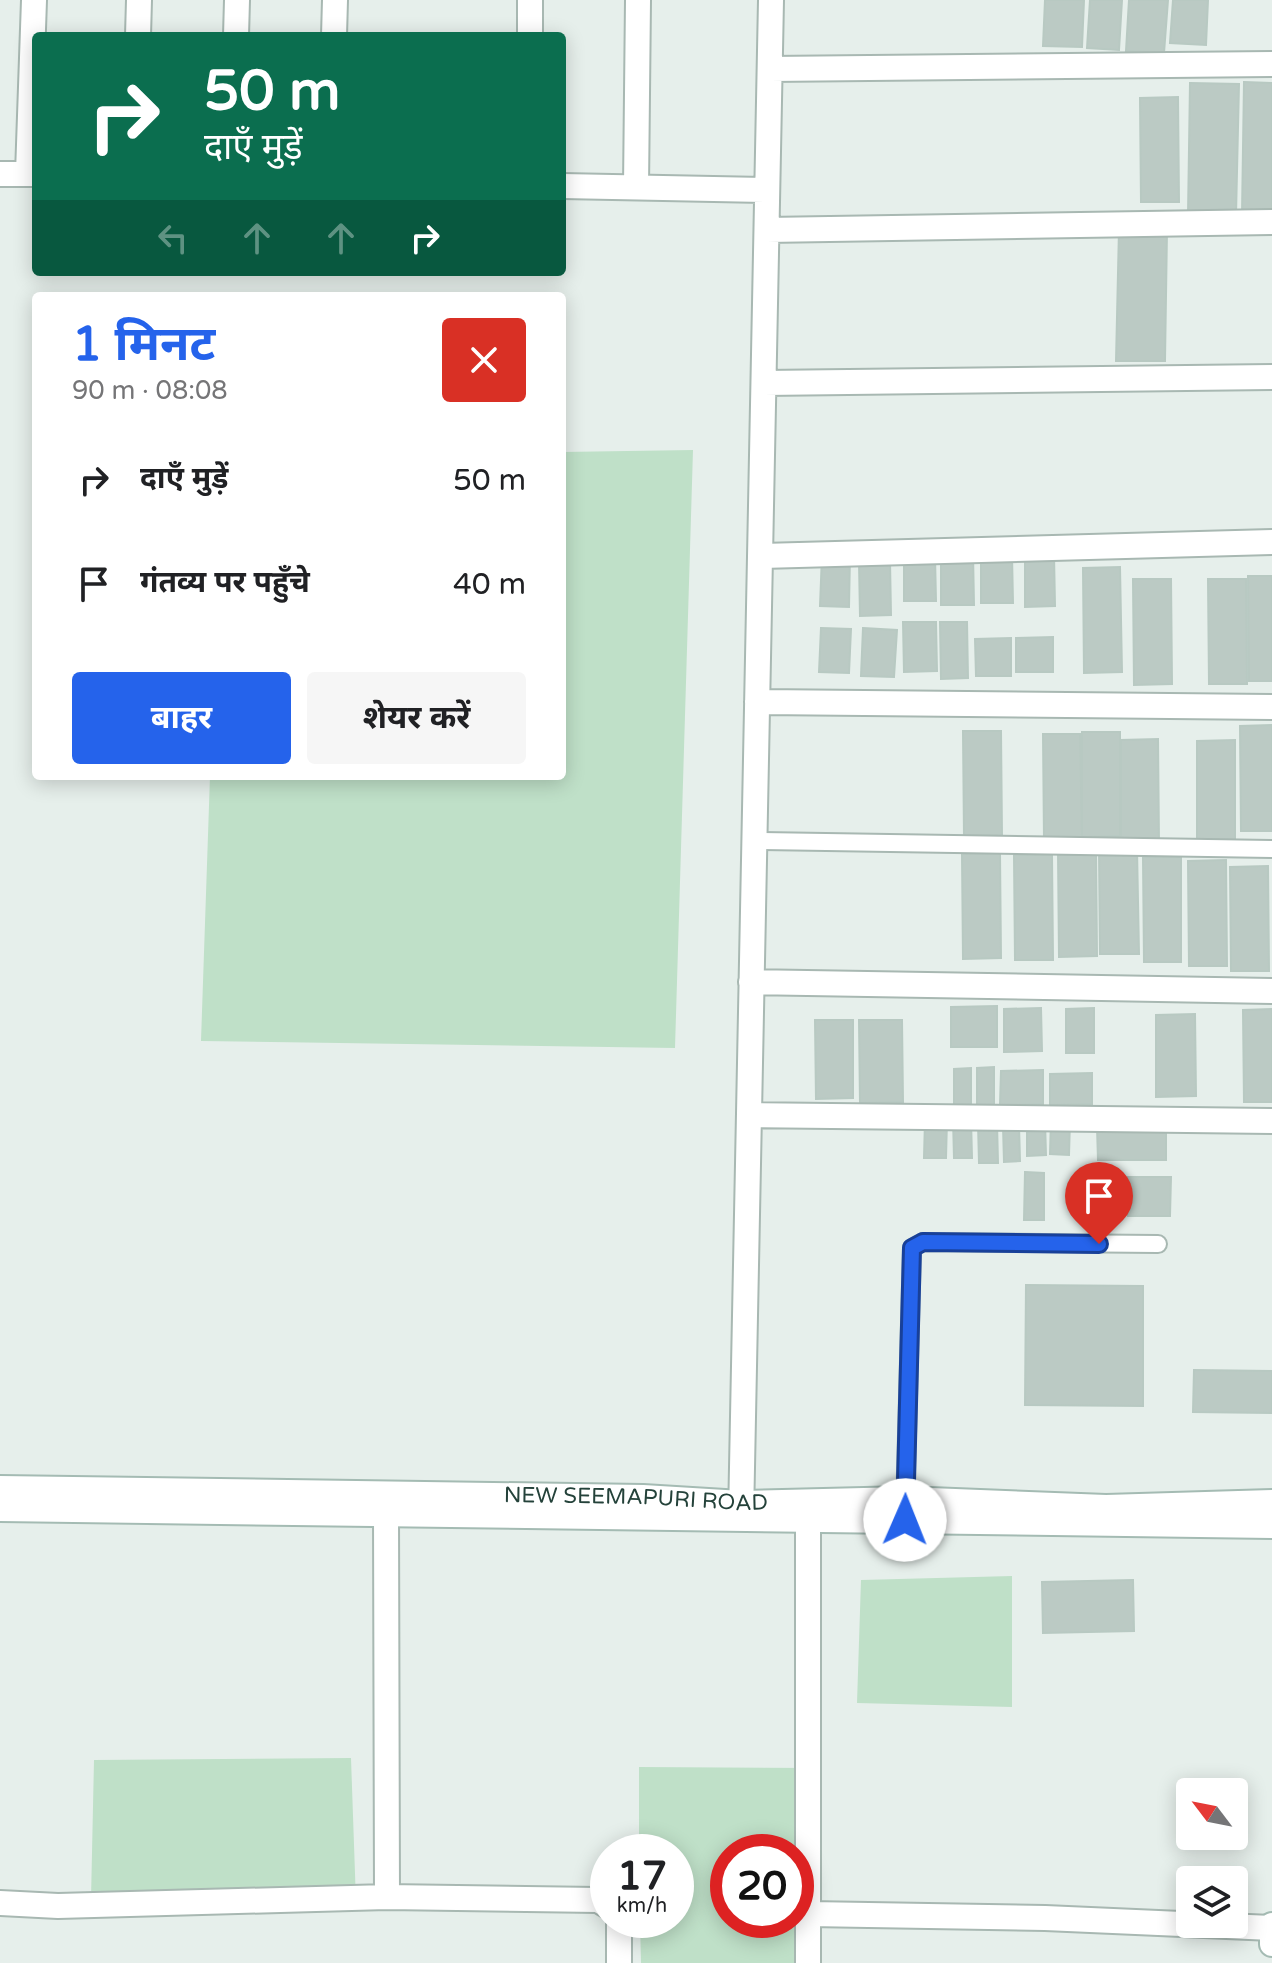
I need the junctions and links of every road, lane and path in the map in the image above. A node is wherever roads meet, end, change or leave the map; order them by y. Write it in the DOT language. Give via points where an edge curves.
graph roads {
  1 [pos="34,0"];
  2 [pos="139,0"];
  3 [pos="237,0"];
  4 [pos="335,0"];
  5 [pos="530,0"];
  6 [pos="638,0"];
  7 [pos="771,0"];
  8 [pos="34,32"];
  9 [pos="138,32"];
  10 [pos="236,32"];
  11 [pos="334,32"];
  12 [pos="530,32"];
  13 [pos="1272,64"];
  14 [pos="770,69"];
  15 [pos="0,174"];
  16 [pos="32,174"];
  17 [pos="566,186"];
  18 [pos="636,187"];
  19 [pos="767,190"];
  20 [pos="1272,222"];
  21 [pos="767,230"];
  22 [pos="1272,377"];
  23 [pos="764,383"];
  24 [pos="1272,542"];
  25 [pos="760,556"];
  26 [pos="757,702"];
  27 [pos="1272,707"];
  28 [pos="755,841"];
  29 [pos="1272,849"];
  30 [pos="751,982"];
  31 [pos="1272,991"];
  32 [pos="749,1115"];
  33 [pos="1272,1121"];
  34 [pos="1158,1244"];
  35 [pos="0,1488"];
  36 [pos="1272,1502"];
  37 [pos="0,1509"];
  38 [pos="905,1509"];
  39 [pos="741,1510"];
  40 [pos="386,1513"];
  41 [pos="808,1518"];
  42 [pos="1272,1526"];
  43 [pos="809,1834"];
  44 [pos="387,1897"];
  45 [pos="590,1900"];
  46 [pos="0,1903"];
  47 [pos="814,1914"];
  48 [pos="1272,1926"];
  49 [pos="619,1938"];
  50 [pos="809,1938"];
  51 [pos="1272,1944"];
  52 [pos="619,1963"];
  53 [pos="808,1963"];
  1 -- 8 [label="street"];
  2 -- 9 [label="street"];
  3 -- 10 [label="street"];
  4 -- 11 [label="street"];
  5 -- 12 [label="street"];
  6 -- 18 [label="street"];
  7 -- 14 [label="street"];
  13 -- 14 [label="street"];
  14 -- 19 [label="street"];
  15 -- 16 [label="street"];
  17 -- 18 [label="street"];
  18 -- 19 [label="street"];
  19 -- 21 [label="street"];
  20 -- 21 [label="street"];
  21 -- 23 [label="street"];
  22 -- 23 [label="street"];
  23 -- 25 [label="street"];
  24 -- 25 [label="street"];
  25 -- 26 [label="street"];
  26 -- 27 [label="street"];
  26 -- 28 [label="street"];
  28 -- 29 [label="lane"];
  28 -- 30 [label="street"];
  30 -- 31 [label="street"];
  30 -- 32 [label="street"];
  32 -- 33 [label="street"];
  32 -- 39 [label="street"];
  34 -- 38 [label="lane" via="923,1242 912,1248"];
  35 -- 39 [label="street, NEW SEEMAPURI ROAD" via="643,1497"];
  36 -- 38 [label="street, NEW SEEMAPURI ROAD"];
  37 -- 40 [label="street, NEW SEEMAPURI ROAD"];
  38 -- 39 [label="street, NEW SEEMAPURI ROAD"];
  38 -- 41 [label="street, NEW SEEMAPURI ROAD"];
  38 -- 42 [label="street, NEW SEEMAPURI ROAD"];
  39 -- 40 [label="street, NEW SEEMAPURI ROAD"];
  39 -- 41 [label="street, NEW SEEMAPURI ROAD"];
  40 -- 44 [label="street"];
  41 -- 43 [label="street"];
  44 -- 45 [label="street"];
  44 -- 46 [label="street"];
  47 -- 48 [label="street"];
  48 -- 51 [label="street"];
  49 -- 52 [label="street"];
  50 -- 53 [label="street"];
}
